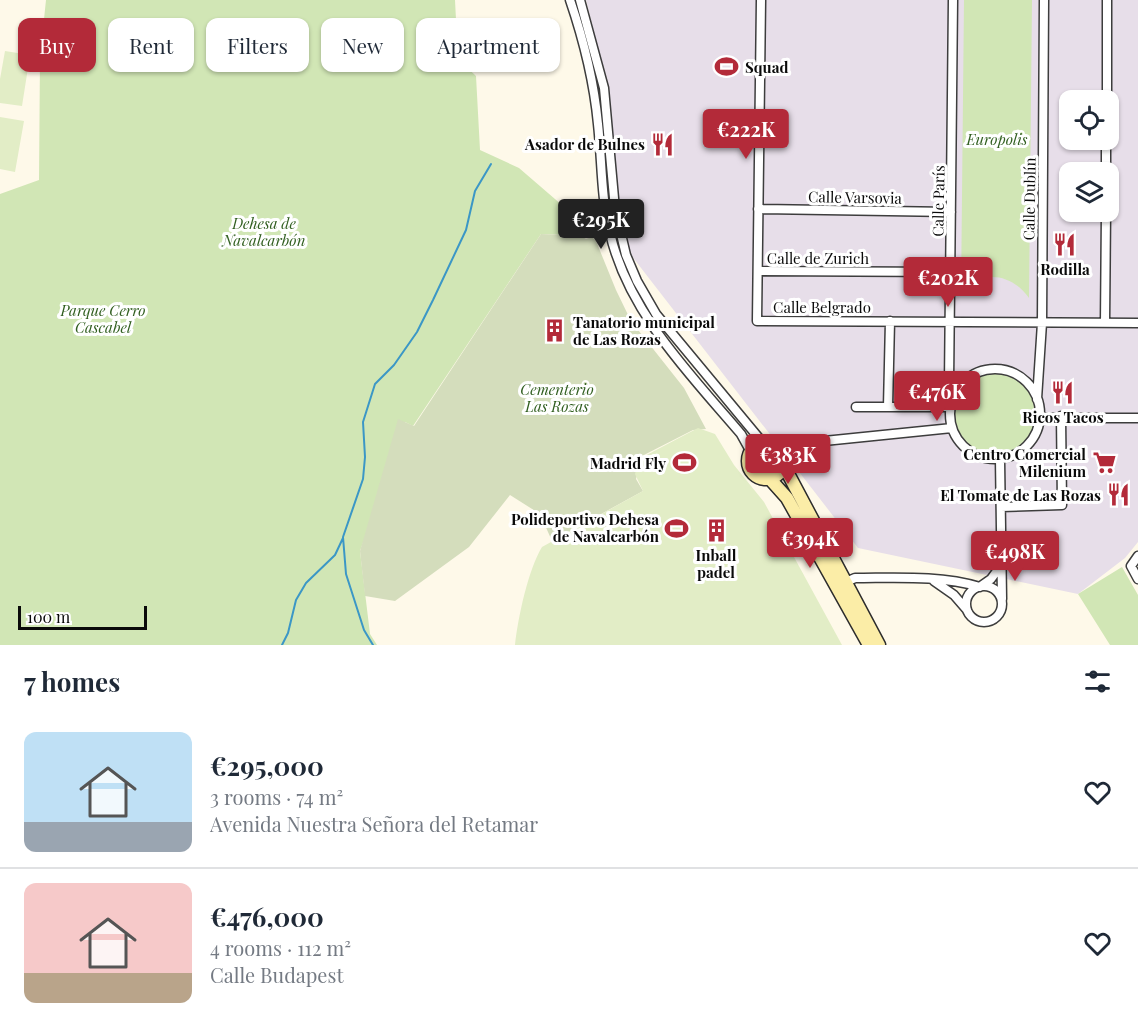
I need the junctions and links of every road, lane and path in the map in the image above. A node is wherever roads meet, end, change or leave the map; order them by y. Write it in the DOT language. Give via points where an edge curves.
graph roads {
  1 [pos="570,0"];
  2 [pos="579,0"];
  3 [pos="761,0"];
  4 [pos="953,0"];
  5 [pos="1044,0"];
  6 [pos="1107,0"];
  7 [pos="1107,90"];
  8 [pos="758,209"];
  9 [pos="951,212"];
  10 [pos="1106,222"];
  11 [pos="758,271"];
  12 [pos="950,272"];
  13 [pos="890,321"];
  14 [pos="950,321"];
  15 [pos="1042,323"];
  16 [pos="1105,323"];
  17 [pos="1138,323"];
  18 [pos="1037,399"];
  19 [pos="951,405"];
  20 [pos="856,406"];
  21 [pos="888,407"];
  22 [pos="1061,417"];
  23 [pos="1039,418"];
  24 [pos="1138,418"];
  25 [pos="952,428"];
  26 [pos="803,443"];
  27 [pos="769,444"];
  28 [pos="751,452"];
  29 [pos="1000,459"];
  30 [pos="784,462"];
  31 [pos="770,479"];
  32 [pos="1001,507"];
  33 [pos="1138,556"];
  34 [pos="1002,564"];
  35 [pos="1138,579"];
  36 [pos="934,580"];
  37 [pos="846,582"];
  38 [pos="980,587"];
  39 [pos="1002,599"];
  40 [pos="968,611"];
  41 [pos="868,645"];
  42 [pos="879,645"];
  1 -- 28 [label="street" via="594,89 605,211 628,286 648,319 741,434"];
  2 -- 27 [label="street" via="604,88 619,231 633,273 656,314"];
  3 -- 8 [label="street"];
  4 -- 9 [label="street, Calle París"];
  5 -- 15 [label="street, Calle Dublín"];
  6 -- 7 [label="street"];
  8 -- 9 [label="street, Calle Varsovia"];
  8 -- 11 [label="street"];
  9 -- 12 [label="street, Calle París"];
  10 -- 16 [label="street"];
  11 -- 12 [label="street, Calle de Zurich"];
  11 -- 13 [label="street, Calle Belgrado" via="757,321"];
  12 -- 14 [label="street, Calle París"];
  13 -- 14 [label="street, Calle Belgrado"];
  13 -- 21 [label="street"];
  14 -- 15 [label="street, Calle Belgrado"];
  14 -- 19 [label="street, Calle París"];
  15 -- 16 [label="street, Calle Belgrado"];
  15 -- 18 [label="street, Calle Dublín"];
  16 -- 17 [label="street, Calle Belgrado"];
  18 -- 19 [label="street" via="1022,379 993,370 964,381"];
  18 -- 23 [label="street"];
  19 -- 21 [label="street"];
  19 -- 25 [label="street"];
  20 -- 21 [label="street"];
  22 -- 23 [label="street"];
  22 -- 24 [label="street"];
  22 -- 32 [label="street" via="1062,506"];
  23 -- 29 [label="street" via="1027,446"];
  25 -- 26 [label="street"];
  25 -- 29 [label="street" via="970,452"];
  26 -- 27 [label="street"];
  26 -- 30 [label="street"];
  27 -- 28 [label="street"];
  27 -- 30 [label="street"];
  28 -- 31 [label="street" via="751,470"];
  29 -- 32 [label="street"];
  30 -- 31 [label="street"];
  30 -- 37 [label="street"];
  31 -- 41 [label="street" via="788,498"];
  32 -- 34 [label="street"];
  33 -- 35 [label="street" via="1131,567"];
  34 -- 38 [label="street"];
  34 -- 39 [label="street"];
  36 -- 37 [label="street" via="855,578"];
  36 -- 38 [label="street" via="958,580"];
  36 -- 40 [label="street"];
  37 -- 42 [label="street"];
  38 -- 39 [label="street" via="989,587"];
  38 -- 40 [label="street" via="968,596"];
  39 -- 40 [label="street" via="1002,609 988,622 979,621"];
}
